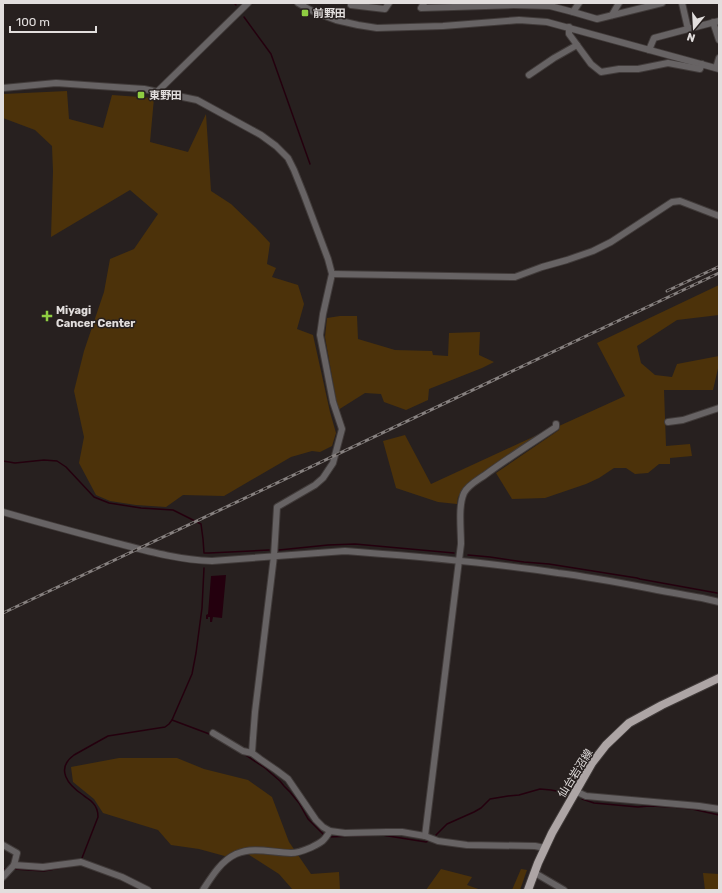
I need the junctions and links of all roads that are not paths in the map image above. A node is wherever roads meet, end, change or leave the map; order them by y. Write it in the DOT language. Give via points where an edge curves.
graph roads {
  1 [pos="248,3"];
  2 [pos="298,3"];
  3 [pos="352,3"];
  4 [pos="389,3"];
  5 [pos="424,3"];
  6 [pos="579,3"];
  7 [pos="619,3"];
  8 [pos="662,3"];
  9 [pos="682,3"];
  10 [pos="512,4"];
  11 [pos="573,12"];
  12 [pos="612,15"];
  13 [pos="716,22"];
  14 [pos="569,27"];
  15 [pos="688,29"];
  16 [pos="719,40"];
  17 [pos="577,45"];
  18 [pos="649,50"];
  19 [pos="719,58"];
  20 [pos="702,64"];
  21 [pos="718,69"];
  22 [pos="529,75"];
  23 [pos="3,88"];
  24 [pos="157,92"];
  25 [pos="719,216"];
  26 [pos="332,274"];
  27 [pos="719,408"];
  28 [pos="668,422"];
  29 [pos="556,424"];
  30 [pos="3,512"];
  31 [pos="274,556"];
  32 [pos="459,561"];
  33 [pos="719,602"];
  34 [pos="719,678"];
  35 [pos="213,733"];
  36 [pos="252,753"];
  37 [pos="575,791"];
  38 [pos="719,809"];
  39 [pos="328,835"];
  40 [pos="425,836"];
  41 [pos="3,845"];
  42 [pos="545,848"];
  43 [pos="14,865"];
  44 [pos="535,873"];
  45 [pos="3,877"];
  46 [pos="148,890"];
  47 [pos="203,890"];
  48 [pos="528,890"];
  49 [pos="564,890"];
  1 -- 24 [label="street"];
  2 -- 14 [label="street" via="336,20 377,28 519,20"];
  3 -- 4 [label="street" via="351,5 385,9"];
  5 -- 10 [label="street" via="421,8"];
  6 -- 11 [label="street"];
  7 -- 12 [label="street"];
  8 -- 12 [label="street"];
  9 -- 15 [label="street"];
  10 -- 11 [label="street" via="550,6"];
  11 -- 12 [label="street" via="597,19"];
  13 -- 15 [label="street"];
  13 -- 16 [label="street"];
  14 -- 17 [label="street" via="569,34"];
  14 -- 18 [label="street"];
  15 -- 18 [label="street" via="654,38"];
  17 -- 20 [label="street" via="600,72 638,69 668,63 700,69"];
  17 -- 22 [label="street"];
  18 -- 20 [label="street"];
  19 -- 21 [label="street"];
  20 -- 21 [label="street"];
  23 -- 24 [label="street" via="56,83"];
  24 -- 26 [label="street" via="197,100 261,135 288,158"];
  25 -- 26 [label="street" via="680,201 672,202 593,251 514,277"];
  26 -- 31 [label="street" via="320,336 333,402 342,428 333,463 323,478 277,507"];
  27 -- 28 [label="street" via="683,420"];
  29 -- 32 [label="street" via="556,427 494,468 465,491 462,502 462,544"];
  30 -- 31 [label="street" via="182,559 212,561"];
  31 -- 32 [label="street" via="345,551"];
  31 -- 36 [label="street"];
  32 -- 33 [label="street" via="581,576"];
  32 -- 40 [label="street"];
  34 -- 37 [label="main road, 仙台岩沼線" via="629,723 606,745"];
  35 -- 36 [label="street"];
  36 -- 39 [label="street" via="288,779"];
  37 -- 38 [label="street" via="586,796"];
  37 -- 42 [label="main road, 仙台岩沼線"];
  39 -- 40 [label="street" via="394,832"];
  39 -- 47 [label="street" via="321,843 301,852 261,850 236,854 220,866"];
  40 -- 42 [label="street" via="438,841 467,845"];
  41 -- 43 [label="street" via="17,853"];
  42 -- 44 [label="main road, 仙台岩沼線"];
  43 -- 45 [label="street"];
  43 -- 46 [label="street" via="43,867 81,862"];
  44 -- 48 [label="main road, 仙台岩沼線"];
  44 -- 49 [label="street"];
}
